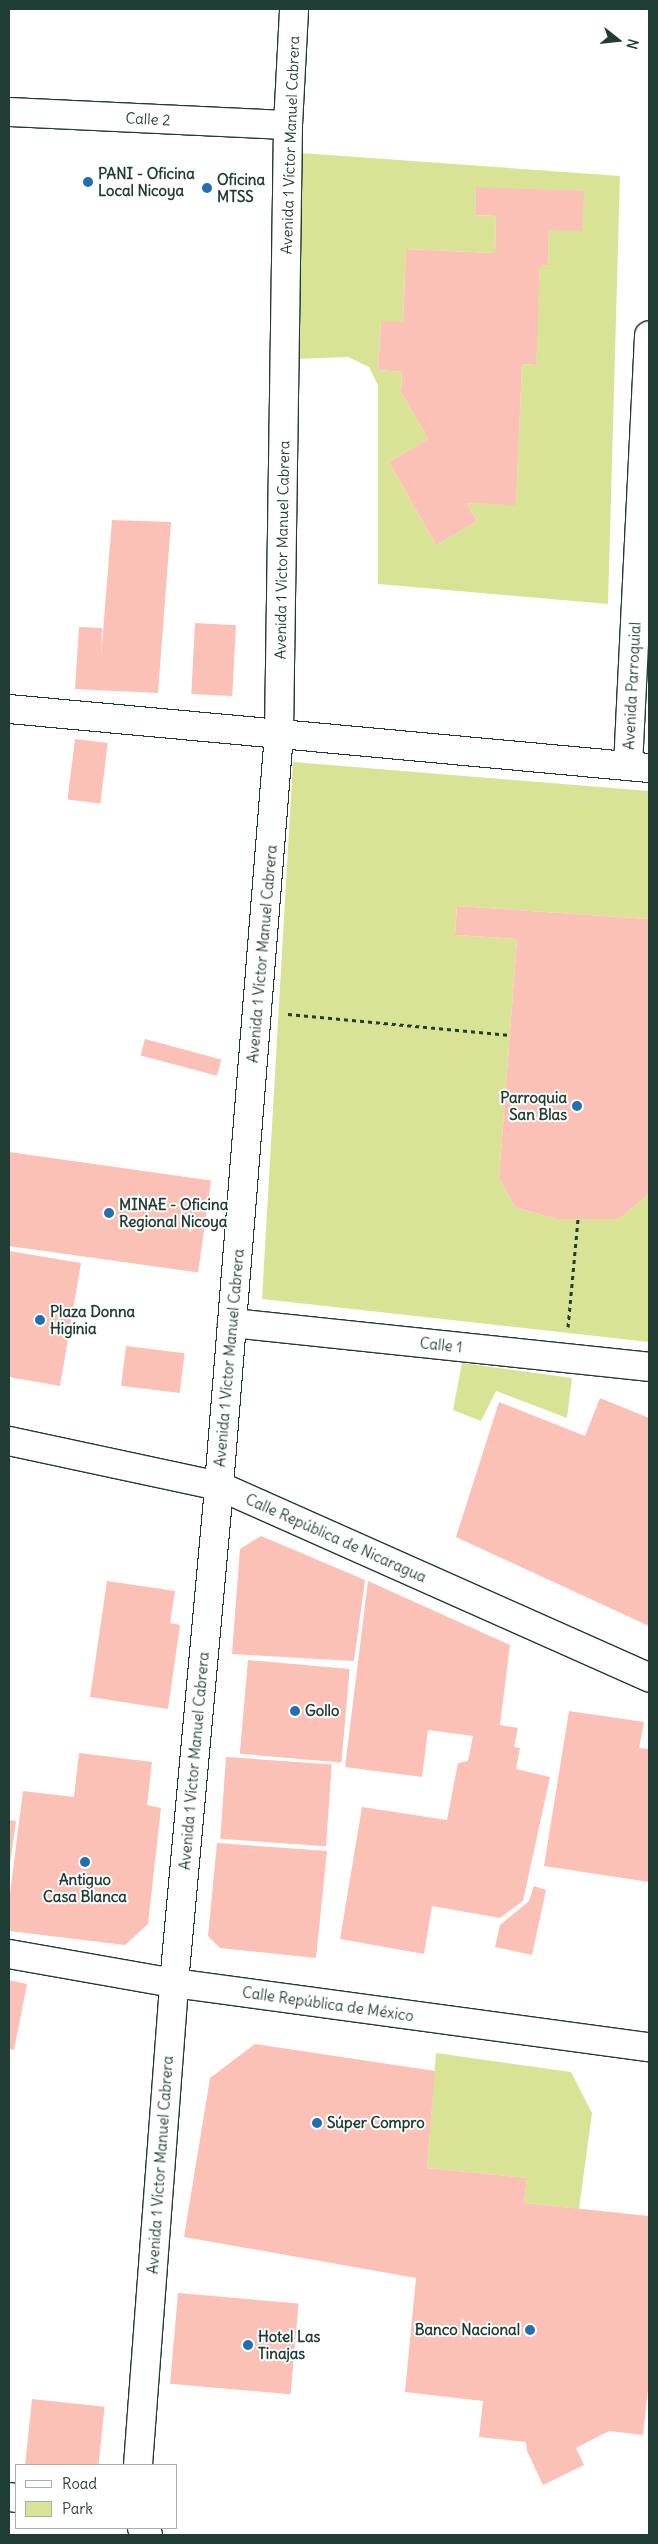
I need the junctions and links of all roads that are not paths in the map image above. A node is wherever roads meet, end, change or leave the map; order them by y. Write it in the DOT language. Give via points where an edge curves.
graph roads {
  1 [pos="294,9"];
  2 [pos="9,112"];
  3 [pos="288,126"];
  4 [pos="649,336"];
  5 [pos="9,709"];
  6 [pos="280,732"];
  7 [pos="639,767"];
  8 [pos="232,1322"];
  9 [pos="649,1367"];
  10 [pos="9,1441"];
  11 [pos="219,1486"];
  12 [pos="649,1677"];
  13 [pos="9,1954"];
  14 [pos="174,1983"];
  15 [pos="649,2047"];
  16 [pos="138,2464"];
  1 -- 3 [label="street, Avenida 1 Víctor Manuel Cabrera"];
  2 -- 3 [label="street, Calle 2"];
  3 -- 6 [label="street, Avenida 1 Víctor Manuel Cabrera"];
  4 -- 7 [label="street, Avenida Parroquial"];
  5 -- 6 [label="street"];
  6 -- 7 [label="street"];
  6 -- 8 [label="street, Avenida 1 Víctor Manuel Cabrera"];
  8 -- 9 [label="street, Calle 1"];
  8 -- 11 [label="street, Avenida 1 Víctor Manuel Cabrera"];
  10 -- 11 [label="street, Calle República de Nicaragua"];
  11 -- 12 [label="street, Calle República de Nicaragua"];
  11 -- 14 [label="street, Avenida 1 Víctor Manuel Cabrera"];
  13 -- 14 [label="street, Calle República de México"];
  14 -- 15 [label="street, Calle República de México"];
  14 -- 16 [label="street, Avenida 1 Víctor Manuel Cabrera"];
}
